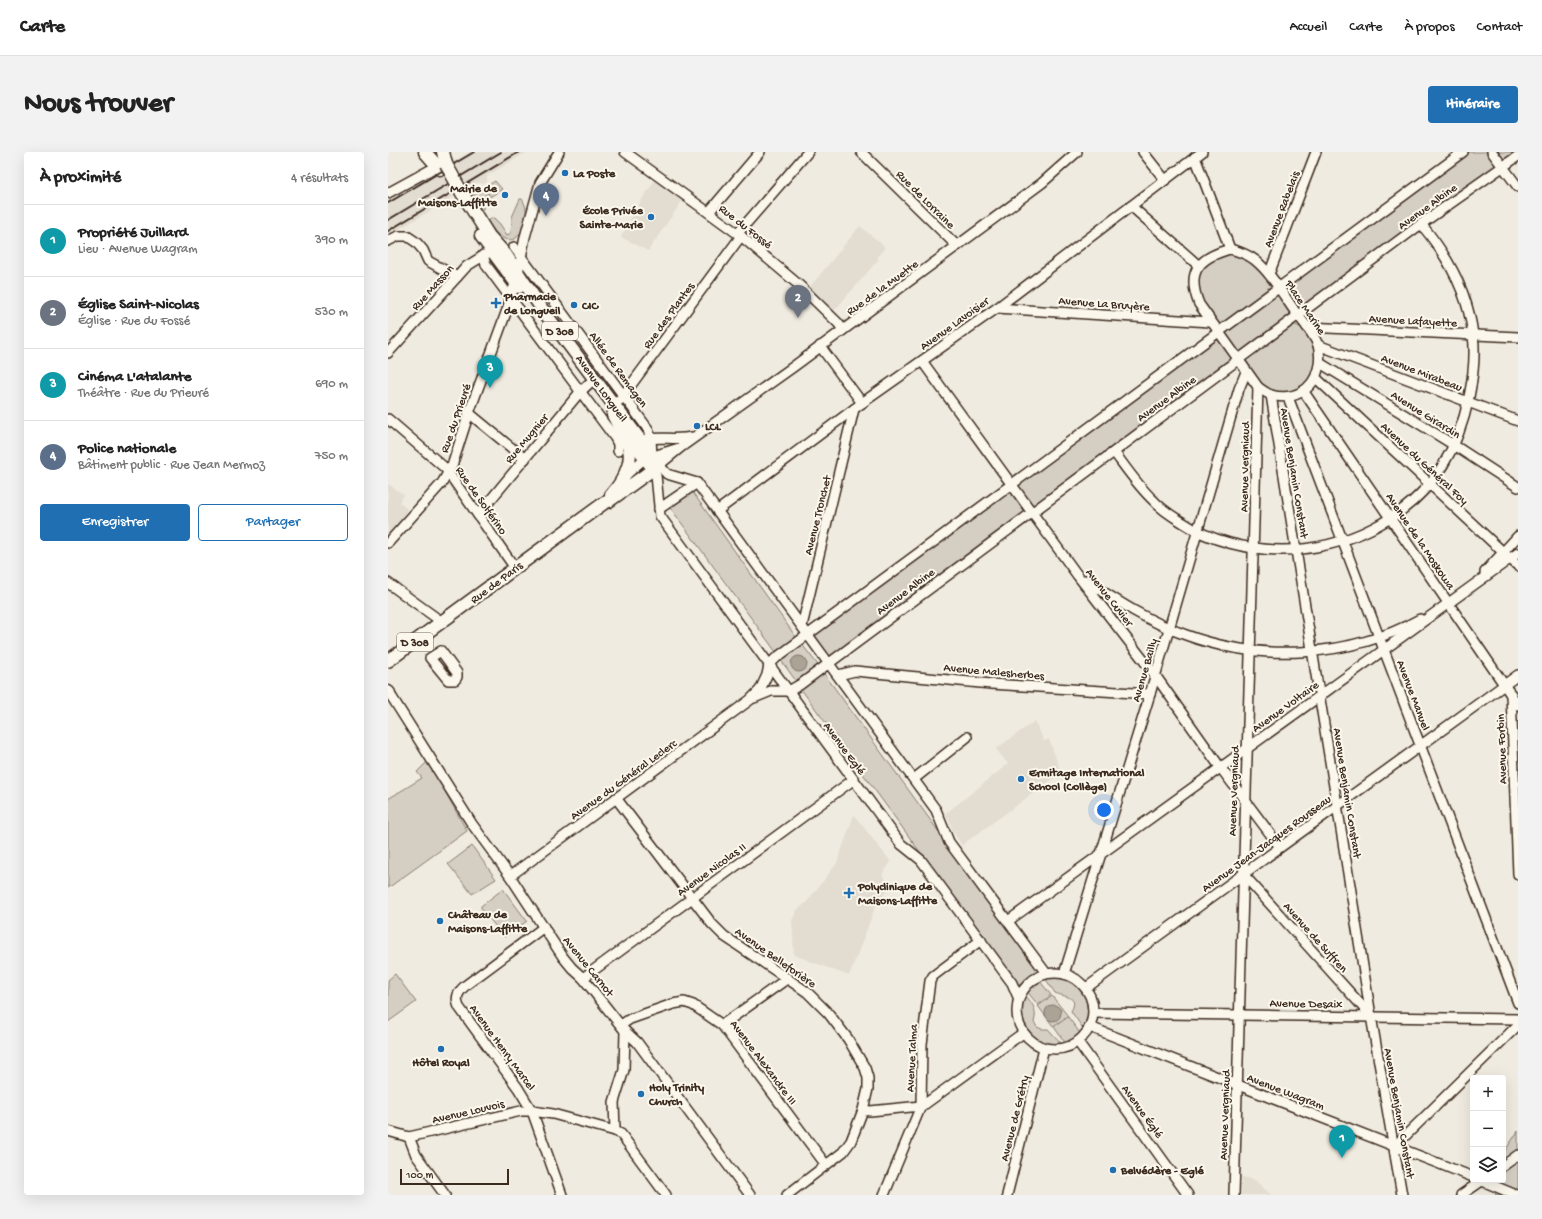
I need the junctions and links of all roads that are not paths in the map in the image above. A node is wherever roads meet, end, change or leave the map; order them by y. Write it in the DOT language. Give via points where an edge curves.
graph roads {
  1 [pos="425,152"];
  2 [pos="438,152"];
  3 [pos="559,152"];
  4 [pos="625,152"];
  5 [pos="760,152"];
  6 [pos="808,152"];
  7 [pos="861,152"];
  8 [pos="1077,152"];
  9 [pos="1144,152"];
  10 [pos="1316,152"];
  11 [pos="1463,152"];
  12 [pos="1492,152"];
  13 [pos="1199,155"];
  14 [pos="1518,156"];
  15 [pos="443,162"];
  16 [pos="1503,167"];
  17 [pos="1165,180"];
  18 [pos="1518,187"];
  19 [pos="388,193"];
  20 [pos="1131,206"];
  21 [pos="709,212"];
  22 [pos="1421,224"];
  23 [pos="739,235"];
  24 [pos="525,237"];
  25 [pos="388,241"];
  26 [pos="957,246"];
  27 [pos="1230,249"];
  28 [pos="500,256"];
  29 [pos="522,258"];
  30 [pos="1199,266"];
  31 [pos="1269,274"];
  32 [pos="457,277"];
  33 [pos="516,278"];
  34 [pos="1278,288"];
  35 [pos="510,298"];
  36 [pos="997,308"];
  37 [pos="1298,316"];
  38 [pos="1210,322"];
  39 [pos="1307,327"];
  40 [pos="843,330"];
  41 [pos="1218,332"];
  42 [pos="1473,335"];
  43 [pos="1518,338"];
  44 [pos="1318,345"];
  45 [pos="820,346"];
  46 [pos="388,353"];
  47 [pos="1238,360"];
  48 [pos="922,361"];
  49 [pos="1320,362"];
  50 [pos="1246,372"];
  51 [pos="1316,378"];
  52 [pos="592,381"];
  53 [pos="1258,387"];
  54 [pos="580,392"];
  55 [pos="1304,392"];
  56 [pos="1271,395"];
  57 [pos="623,396"];
  58 [pos="1288,397"];
  59 [pos="1468,402"];
  60 [pos="858,406"];
  61 [pos="616,409"];
  62 [pos="469,413"];
  63 [pos="388,420"];
  64 [pos="1518,421"];
  65 [pos="619,425"];
  66 [pos="696,436"];
  67 [pos="646,440"];
  68 [pos="1454,445"];
  69 [pos="624,452"];
  70 [pos="1114,452"];
  71 [pos="525,459"];
  72 [pos="652,462"];
  73 [pos="448,473"];
  74 [pos="623,478"];
  75 [pos="697,483"];
  76 [pos="1429,483"];
  77 [pos="1011,485"];
  78 [pos="1518,487"];
  79 [pos="604,503"];
  80 [pos="659,509"];
  81 [pos="717,510"];
  82 [pos="1032,512"];
  83 [pos="478,515"];
  84 [pos="1390,517"];
  85 [pos="1197,531"];
  86 [pos="1518,536"];
  87 [pos="1342,541"];
  88 [pos="388,543"];
  89 [pos="1254,548"];
  90 [pos="1295,550"];
  91 [pos="1511,555"];
  92 [pos="1518,566"];
  93 [pos="515,568"];
  94 [pos="1078,576"];
  95 [pos="388,583"];
  96 [pos="1449,603"];
  97 [pos="442,622"];
  98 [pos="802,626"];
  99 [pos="1168,628"];
  100 [pos="808,635"];
  101 [pos="1379,638"];
  102 [pos="1250,650"];
  103 [pos="1312,651"];
  104 [pos="1384,651"];
  105 [pos="388,661"];
  106 [pos="829,662"];
  107 [pos="769,665"];
  108 [pos="838,675"];
  109 [pos="1154,675"];
  110 [pos="1518,675"];
  111 [pos="1518,681"];
  112 [pos="1505,685"];
  113 [pos="789,691"];
  114 [pos="388,692"];
  115 [pos="1150,694"];
  116 [pos="1514,695"];
  117 [pos="1320,696"];
  118 [pos="750,700"];
  119 [pos="1518,705"];
  120 [pos="967,737"];
  121 [pos="1421,746"];
  122 [pos="1247,748"];
  123 [pos="1220,767"];
  124 [pos="914,779"];
  125 [pos="853,780"];
  126 [pos="616,798"];
  127 [pos="1245,801"];
  128 [pos="1338,806"];
  129 [pos="1280,847"];
  130 [pos="1099,855"];
  131 [pos="1243,874"];
  132 [pos="1518,874"];
  133 [pos="510,876"];
  134 [pos="691,898"];
  135 [pos="1008,921"];
  136 [pos="544,927"];
  137 [pos="981,940"];
  138 [pos="1046,973"];
  139 [pos="1064,974"];
  140 [pos="583,978"];
  141 [pos="788,978"];
  142 [pos="1086,988"];
  143 [pos="1018,996"];
  144 [pos="1518,1003"];
  145 [pos="1094,1012"];
  146 [pos="1240,1014"];
  147 [pos="1371,1016"];
  148 [pos="1518,1019"];
  149 [pos="722,1025"];
  150 [pos="1518,1025"];
  151 [pos="1090,1027"];
  152 [pos="623,1028"];
  153 [pos="1023,1033"];
  154 [pos="1078,1042"];
  155 [pos="1044,1048"];
  156 [pos="1237,1085"];
  157 [pos="921,1106"];
  158 [pos="863,1110"];
  159 [pos="532,1111"];
  160 [pos="388,1131"];
  161 [pos="615,1131"];
  162 [pos="409,1137"];
  163 [pos="1394,1147"];
  164 [pos="1518,1155"];
  165 [pos="1506,1164"];
  166 [pos="826,1165"];
  167 [pos="1470,1175"];
  168 [pos="1476,1183"];
  169 [pos="1484,1183"];
  170 [pos="1493,1191"];
  171 [pos="445,1195"];
  172 [pos="562,1195"];
  173 [pos="666,1195"];
  174 [pos="750,1195"];
  175 [pos="787,1195"];
  176 [pos="884,1195"];
  177 [pos="1007,1195"];
  178 [pos="1188,1195"];
  179 [pos="1234,1195"];
  180 [pos="1402,1195"];
  181 [pos="1462,1195"];
  182 [pos="1516,1195"];
  1 -- 15 [label="main road"];
  2 -- 15 [label="main road, D 308"];
  3 -- 24 [label="street, Rue du Prieuré" via="540,183"];
  4 -- 21 [label="street, Rue du Fossé"];
  5 -- 21 [label="street"];
  6 -- 23 [label="street, Rue des Plantes"];
  7 -- 26 [label="street, Rue de Lorraine"];
  8 -- 26 [label="street, Rue de la Muette" via="1042,183"];
  9 -- 17 [label="street"];
  10 -- 31 [label="street, Avenue Rabelais"];
  11 -- 34 [label="street, Avenue Albine"];
  12 -- 16 [label="street"];
  13 -- 17 [label="street, Avenue Lavoisier"];
  13 -- 27 [label="street"];
  14 -- 16 [label="street, Avenue Albine"];
  15 -- 19 [label="street"];
  15 -- 28 [label="main road, Avenue Longueil / D 308, bridge" via="459,194 490,236"];
  16 -- 18 [label="street"];
  16 -- 22 [label="street, Avenue Albine"];
  17 -- 20 [label="street, Avenue Lavoisier"];
  20 -- 30 [label="street"];
  20 -- 36 [label="street, Avenue Lavoisier"];
  21 -- 23 [label="street, Rue du Fossé"];
  22 -- 37 [label="street, Avenue Albine"];
  22 -- 42 [label="street" via="1446,258 1458,280 1468,308"];
  23 -- 40 [label="street, Rue du Fossé" via="799,285"];
  23 -- 57 [label="street, Rue des Plantes"];
  24 -- 28 [label="street, Rue Masson"];
  24 -- 29 [label="street, Rue du Prieuré"];
  25 -- 32 [label="street" via="398,236 407,236 423,250 428,261"];
  26 -- 40 [label="street, Rue de la Muette"];
  27 -- 30 [label="street" via="1205,259"];
  27 -- 31 [label="street, Place Marine" via="1253,258"];
  28 -- 29 [label="street, Allée de Remagen"];
  28 -- 32 [label="street, Rue Masson" via="467,266"];
  28 -- 33 [label="main road, Avenue Longueil / D 308"];
  28 -- 35 [label="street" via="486,265"];
  29 -- 33 [label="street, Rue du Prieuré"];
  29 -- 57 [label="street, Allée de Remagen"];
  30 -- 38 [label="street" via="1193,282 1194,293"];
  31 -- 34 [label="street, Place Marine"];
  32 -- 46 [label="street, Rue Masson"];
  33 -- 35 [label="street, Rue du Prieuré"];
  33 -- 52 [label="main road, Avenue Longueil / D 308"];
  34 -- 37 [label="street, Place Marine"];
  34 -- 41 [label="street, Avenue Albine"];
  35 -- 54 [label="street"];
  35 -- 62 [label="street, Rue du Prieuré"];
  36 -- 38 [label="street, Avenue La Bruyère"];
  36 -- 48 [label="street, Avenue Lavoisier"];
  37 -- 39 [label="street, Place Marine"];
  37 -- 47 [label="street, Avenue Albine"];
  38 -- 41 [label="street"];
  39 -- 42 [label="street, Avenue Lafayette"];
  39 -- 44 [label="street, Place Marine"];
  40 -- 45 [label="street, Rue de la Muette"];
  41 -- 47 [label="street"];
  41 -- 77 [label="street, Avenue Albine"];
  42 -- 43 [label="street, Avenue Lafayette"];
  42 -- 59 [label="street" via="1473,380"];
  44 -- 49 [label="street, Place Marine"];
  44 -- 59 [label="street, Avenue Mirabeau"];
  45 -- 60 [label="street"];
  45 -- 66 [label="street, Rue de la Muette"];
  47 -- 50 [label="street"];
  47 -- 70 [label="street, Avenue Albine"];
  48 -- 60 [label="street, Avenue Lavoisier"];
  48 -- 77 [label="street, Avenue Cuvier"];
  49 -- 51 [label="street, Place Marine"];
  49 -- 68 [label="street, Avenue Girardin"];
  50 -- 53 [label="street"];
  50 -- 85 [label="street, Avenue Bailly"];
  51 -- 55 [label="street, Place Marine"];
  51 -- 76 [label="street, Avenue du Général Foy"];
  52 -- 54 [label="street, Rue Mugnier"];
  52 -- 61 [label="main road, Avenue Longueil / D 308"];
  52 -- 65 [label="main road, Avenue Longueil / D 308"];
  53 -- 56 [label="street"];
  53 -- 89 [label="street, Avenue Vergniaud"];
  54 -- 69 [label="street"];
  54 -- 71 [label="street, Rue Mugnier"];
  55 -- 58 [label="street"];
  55 -- 84 [label="street, Avenue de la Moskowa"];
  56 -- 58 [label="street"];
  56 -- 90 [label="street, Avenue Benjamin Constant"];
  57 -- 61 [label="street, Rue des Plantes"];
  57 -- 67 [label="street, Allée de Remagen" via="648,429"];
  58 -- 87 [label="street, Avenue Manuel"];
  59 -- 64 [label="street, Avenue Mirabeau"];
  59 -- 68 [label="street"];
  60 -- 81 [label="street, Avenue Lavoisier"];
  60 -- 98 [label="street, Avenue Tronchet"];
  61 -- 67 [label="main road, Avenue Longueil / D 308"];
  62 -- 71 [label="street"];
  62 -- 73 [label="street, Rue du Prieuré"];
  63 -- 73 [label="street, Rue de Solférino"];
  65 -- 69 [label="main road, D 308"];
  65 -- 72 [label="street, Avenue Longueil"];
  66 -- 67 [label="street, Rue de la Muette"];
  66 -- 72 [label="street, Rue de la Muette"];
  67 -- 72 [label="main road, Avenue Longueil / D 308"];
  68 -- 76 [label="street"];
  68 -- 78 [label="street, Avenue Girardin"];
  69 -- 74 [label="main road, Rue de Paris / D 308" via="630,460"];
  70 -- 82 [label="street, Avenue Albine"];
  70 -- 85 [label="street" via="1153,501"];
  71 -- 83 [label="street, Rue Mugnier"];
  72 -- 74 [label="street, Rue de Paris" via="634,466"];
  72 -- 75 [label="street" via="667,474"];
  72 -- 79 [label="main road, Rue de Paris / D 308"];
  72 -- 80 [label="street, Avenue Eglé" via="656,475"];
  73 -- 83 [label="street, Rue de Solférino"];
  73 -- 88 [label="street, Rue du Prieuré"];
  74 -- 79 [label="main road, Rue de Paris / D 308"];
  75 -- 80 [label="street"];
  75 -- 81 [label="street"];
  76 -- 84 [label="street" via="1411,502"];
  76 -- 91 [label="street, Avenue du Général Foy"];
  77 -- 82 [label="street, Avenue Cuvier"];
  77 -- 100 [label="street, Avenue Albine"];
  79 -- 93 [label="main road, Rue de Paris / D 308"];
  80 -- 107 [label="street, Avenue Eglé" via="660,516"];
  81 -- 98 [label="street"];
  82 -- 94 [label="street, Avenue Cuvier"];
  82 -- 106 [label="street, Avenue Albine"];
  83 -- 93 [label="street, Rue de Solférino"];
  84 -- 87 [label="street"];
  84 -- 96 [label="street, Avenue de la Moskowa"];
  85 -- 89 [label="street" via="1230,543"];
  85 -- 99 [label="street, Avenue Bailly"];
  86 -- 91 [label="street, Avenue Voltaire"];
  87 -- 90 [label="street"];
  87 -- 101 [label="street, Avenue Manuel"];
  89 -- 90 [label="street"];
  89 -- 102 [label="street, Avenue Vergniaud"];
  90 -- 103 [label="street, Avenue Benjamin Constant"];
  91 -- 92 [label="street, Avenue du Général Foy"];
  91 -- 96 [label="street, Avenue Voltaire"];
  93 -- 97 [label="main road, Rue de Paris / D 308"];
  94 -- 99 [label="street" via="1139,614"];
  94 -- 109 [label="street, Avenue Cuvier"];
  95 -- 97 [label="street"];
  96 -- 101 [label="street"];
  96 -- 104 [label="street, Avenue Voltaire"];
  96 -- 112 [label="street, Avenue de la Moskowa"];
  97 -- 105 [label="main road, Rue de Paris / D 308"];
  98 -- 100 [label="street"];
  99 -- 102 [label="street" via="1221,646"];
  99 -- 109 [label="street, Avenue Bailly"];
  100 -- 106 [label="street"];
  100 -- 107 [label="street"];
  101 -- 103 [label="street"];
  101 -- 104 [label="street, Avenue Manuel"];
  102 -- 103 [label="street"];
  102 -- 122 [label="street, Avenue Vergniaud"];
  103 -- 117 [label="street, Avenue Benjamin Constant"];
  104 -- 117 [label="street, Avenue Voltaire"];
  104 -- 121 [label="street, Avenue Manuel"];
  106 -- 108 [label="street"];
  106 -- 113 [label="street"];
  107 -- 113 [label="street, Avenue Eglé"];
  107 -- 118 [label="street, Avenue du Général Leclerc" via="760,690"];
  108 -- 115 [label="street, Avenue Malesherbes" via="855,671 991,684"];
  108 -- 124 [label="street"];
  109 -- 115 [label="street, Avenue Bailly"];
  109 -- 123 [label="street, Avenue Cuvier"];
  110 -- 112 [label="street, Avenue Jean-Jacques Rousseau"];
  111 -- 112 [label="street"];
  112 -- 116 [label="street, Avenue de la Moskowa"];
  112 -- 121 [label="street, Avenue Jean-Jacques Rousseau"];
  113 -- 118 [label="street, Avenue du Général Leclerc" via="771,691"];
  113 -- 125 [label="street, Avenue Eglé"];
  114 -- 133 [label="street, Avenue Carnot" via="472,824"];
  115 -- 130 [label="street, Avenue Bailly"];
  116 -- 119 [label="street, Avenue de la Moskowa"];
  116 -- 132 [label="street, Avenue Forbin"];
  117 -- 122 [label="street, Avenue Voltaire"];
  117 -- 128 [label="street, Avenue Benjamin Constant"];
  118 -- 126 [label="street, Avenue du Général Leclerc"];
  120 -- 124 [label="street"];
  121 -- 128 [label="street, Avenue Jean-Jacques Rousseau"];
  121 -- 144 [label="street, Avenue Manuel"];
  122 -- 123 [label="street, Avenue Voltaire"];
  122 -- 127 [label="street, Avenue Vergniaud"];
  123 -- 127 [label="street, Avenue Cuvier"];
  123 -- 130 [label="street, Avenue Voltaire"];
  124 -- 135 [label="street" via="936,810 949,842"];
  125 -- 134 [label="street, Avenue Nicolas II"];
  125 -- 137 [label="street, Avenue Eglé" via="901,844 921,860"];
  126 -- 133 [label="street, Avenue du Général Leclerc"];
  126 -- 134 [label="street, Avenue Belleforière"];
  127 -- 129 [label="street, Avenue Cuvier"];
  127 -- 131 [label="street, Avenue Vergniaud"];
  128 -- 129 [label="street, Avenue Jean-Jacques Rousseau"];
  128 -- 147 [label="street, Avenue Benjamin Constant"];
  129 -- 131 [label="street, Avenue Jean-Jacques Rousseau"];
  130 -- 135 [label="street, Avenue Voltaire"];
  130 -- 139 [label="street, Avenue Bailly"];
  131 -- 142 [label="street, Avenue Jean-Jacques Rousseau"];
  131 -- 146 [label="street, Avenue Vergniaud"];
  131 -- 147 [label="street, Avenue de Suffren"];
  133 -- 136 [label="street, Avenue Carnot"];
  134 -- 140 [label="street, Avenue Nicolas II"];
  134 -- 141 [label="street, Avenue Belleforière" via="724,936"];
  135 -- 138 [label="street"];
  136 -- 140 [label="street, Avenue Carnot" via="563,957"];
  136 -- 159 [label="street, Avenue Henry Marcel" via="466,985 456,996 459,1007"];
  137 -- 143 [label="street, Avenue Eglé" via="1012,983"];
  137 -- 157 [label="street, Avenue Talma" via="933,976 930,981 922,1044"];
  138 -- 139 [label="street"];
  138 -- 143 [label="street" via="1023,987"];
  139 -- 142 [label="street"];
  140 -- 152 [label="street, Avenue Carnot"];
  141 -- 149 [label="street"];
  141 -- 158 [label="street, Avenue Belleforière" via="807,992 829,1014 865,1068 868,1089"];
  142 -- 145 [label="street" via="1092,999"];
  143 -- 153 [label="street" via="1015,1009"];
  145 -- 146 [label="street, Avenue Desaix"];
  145 -- 151 [label="street"];
  146 -- 147 [label="street, Avenue Desaix"];
  146 -- 156 [label="street, Avenue Vergniaud"];
  147 -- 148 [label="street, Avenue Desaix"];
  147 -- 163 [label="street, Avenue Benjamin Constant"];
  149 -- 152 [label="street, Avenue Alexandre III" via="693,1005 684,1002 630,1019"];
  149 -- 166 [label="street, Avenue Alexandre III"];
  150 -- 163 [label="street"];
  151 -- 154 [label="street"];
  151 -- 156 [label="street, Avenue Wagram"];
  152 -- 161 [label="street" via="624,1070 614,1102"];
  152 -- 174 [label="street, Avenue Carnot" via="637,1042"];
  153 -- 155 [label="street" via="1032,1042"];
  153 -- 157 [label="street"];
  154 -- 155 [label="street" via="1068,1047"];
  154 -- 178 [label="street, Avenue Églé"];
  155 -- 177 [label="street, Avenue de Grétry"];
  156 -- 163 [label="street, Avenue Wagram"];
  156 -- 179 [label="street, Avenue Vergniaud"];
  157 -- 158 [label="street"];
  157 -- 176 [label="street, Avenue Talma"];
  158 -- 166 [label="street, Avenue Belleforière" via="851,1141 843,1152"];
  159 -- 161 [label="street, Avenue Louvois" via="553,1114"];
  159 -- 162 [label="street, Avenue Louvois" via="521,1111"];
  159 -- 172 [label="street, Avenue Henry Marcel"];
  160 -- 162 [label="street"];
  161 -- 173 [label="street" via="622,1134"];
  162 -- 171 [label="street" via="416,1154"];
  163 -- 167 [label="street, Avenue Wagram"];
  163 -- 180 [label="street, Avenue Benjamin Constant"];
  164 -- 165 [label="street"];
  166 -- 175 [label="street, Avenue Belleforière"];
  168 -- 181 [label="street"];
  169 -- 170 [label="street, Avenue Wagram"];
  170 -- 182 [label="street, Avenue Wagram"];
}
